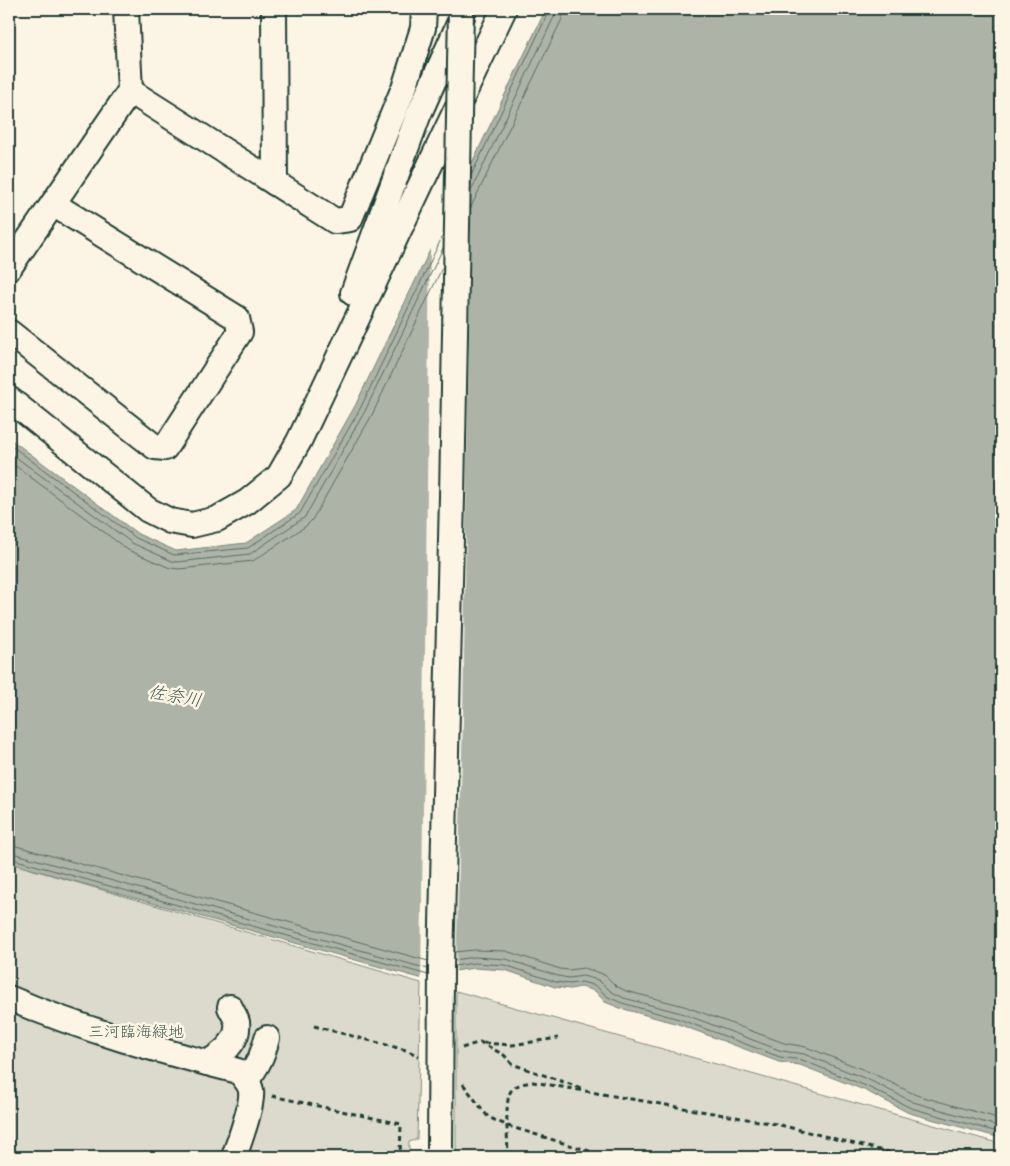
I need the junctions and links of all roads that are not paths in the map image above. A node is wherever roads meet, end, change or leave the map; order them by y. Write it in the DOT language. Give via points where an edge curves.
graph roads {
  1 [pos="126,9"];
  2 [pos="274,9"];
  3 [pos="424,9"];
  4 [pos="460,9"];
  5 [pos="466,9"];
  6 [pos="504,9"];
  7 [pos="130,91"];
  8 [pos="275,183"];
  9 [pos="53,204"];
  10 [pos="9,268"];
  11 [pos="9,332"];
  12 [pos="9,399"];
  13 [pos="298,441"];
  14 [pos="9,998"];
  15 [pos="230,1007"];
  16 [pos="267,1038"];
  17 [pos="207,1063"];
  18 [pos="249,1085"];
  19 [pos="440,1153"];
  20 [pos="234,1157"];
  1 -- 7 [label="street"];
  2 -- 8 [label="street"];
  3 -- 8 [label="street" via="423,28 405,85 350,218 335,220"];
  4 -- 19 [label="street, bridge"];
  5 -- 13 [label="street" via="418,116"];
  6 -- 13 [label="street"];
  7 -- 8 [label="street"];
  7 -- 9 [label="street"];
  9 -- 10 [label="street"];
  9 -- 11 [label="street" via="236,318 240,332 165,448 155,446"];
  12 -- 13 [label="street" via="148,510 170,521 192,525 218,519 247,502 279,476"];
  14 -- 17 [label="street" via="115,1038"];
  15 -- 17 [label="street" via="237,1022 236,1033 224,1052"];
  16 -- 18 [label="street"];
  17 -- 18 [label="street" via="238,1071"];
  18 -- 20 [label="street" via="249,1108"];
}
